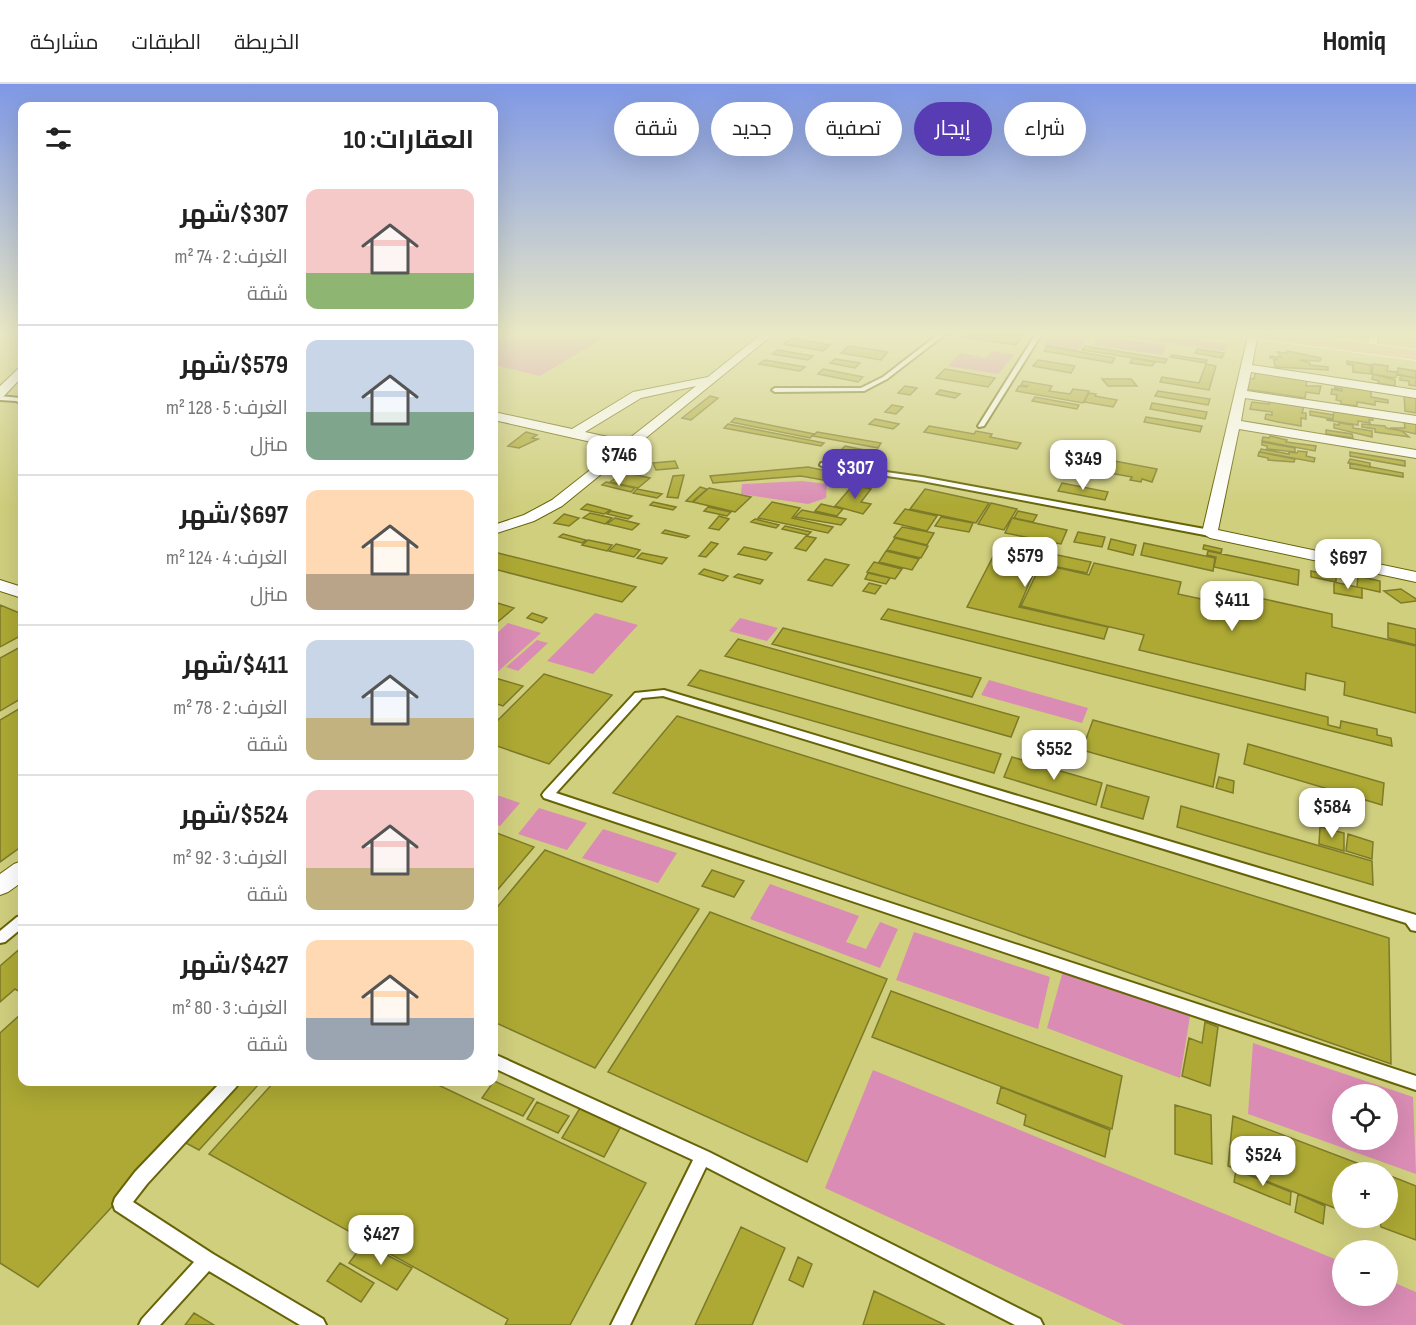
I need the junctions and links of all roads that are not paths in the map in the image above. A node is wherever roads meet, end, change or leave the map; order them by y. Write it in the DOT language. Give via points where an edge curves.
graph roads {
  1 [pos="661,390"];
  2 [pos="699,390"];
  3 [pos="775,390"];
  4 [pos="862,390"];
  5 [pos="1004,390"];
  6 [pos="1242,390"];
  7 [pos="1390,390"];
  8 [pos="1241,394"];
  9 [pos="1416,394"];
  10 [pos="0,398"];
  11 [pos="18,401"];
  12 [pos="498,417"];
  13 [pos="1416,420"];
  14 [pos="1235,424"];
  15 [pos="981,426"];
  16 [pos="575,433"];
  17 [pos="628,446"];
  18 [pos="1416,454"];
  19 [pos="824,465"];
  20 [pos="498,529"];
  21 [pos="1210,534"];
  22 [pos="1416,577"];
  23 [pos="0,585"];
  24 [pos="18,592"];
  25 [pos="18,873"];
  26 [pos="0,885"];
  27 [pos="18,924"];
  28 [pos="1416,926"];
  29 [pos="0,938"];
  30 [pos="498,1062"];
  31 [pos="1416,1083"];
  32 [pos="227,1086"];
  33 [pos="703,1157"];
  34 [pos="207,1260"];
  35 [pos="148,1325"];
  36 [pos="317,1325"];
  37 [pos="620,1325"];
  38 [pos="1034,1325"];
  1 -- 16 [label="street" via="621,402"];
  2 -- 17 [label="street"];
  3 -- 4 [label="lane"];
  5 -- 15 [label="lane"];
  6 -- 8 [label="street"];
  7 -- 9 [label="street"];
  8 -- 13 [label="street"];
  8 -- 14 [label="street"];
  10 -- 11 [label="lane"];
  12 -- 16 [label="street"];
  14 -- 18 [label="street"];
  14 -- 21 [label="street"];
  16 -- 17 [label="street"];
  17 -- 20 [label="street" via="556,503"];
  19 -- 21 [label="lane" via="922,479"];
  21 -- 22 [label="street"];
  23 -- 24 [label="street"];
  25 -- 26 [label="street"];
  27 -- 29 [label="lane"];
  28 -- 31 [label="lane" via="1411,919 664,693 639,694 548,795"];
  30 -- 33 [label="lane"];
  32 -- 34 [label="lane" via="121,1204"];
  33 -- 37 [label="lane"];
  33 -- 38 [label="lane"];
  34 -- 35 [label="lane"];
  34 -- 36 [label="lane"];
}
